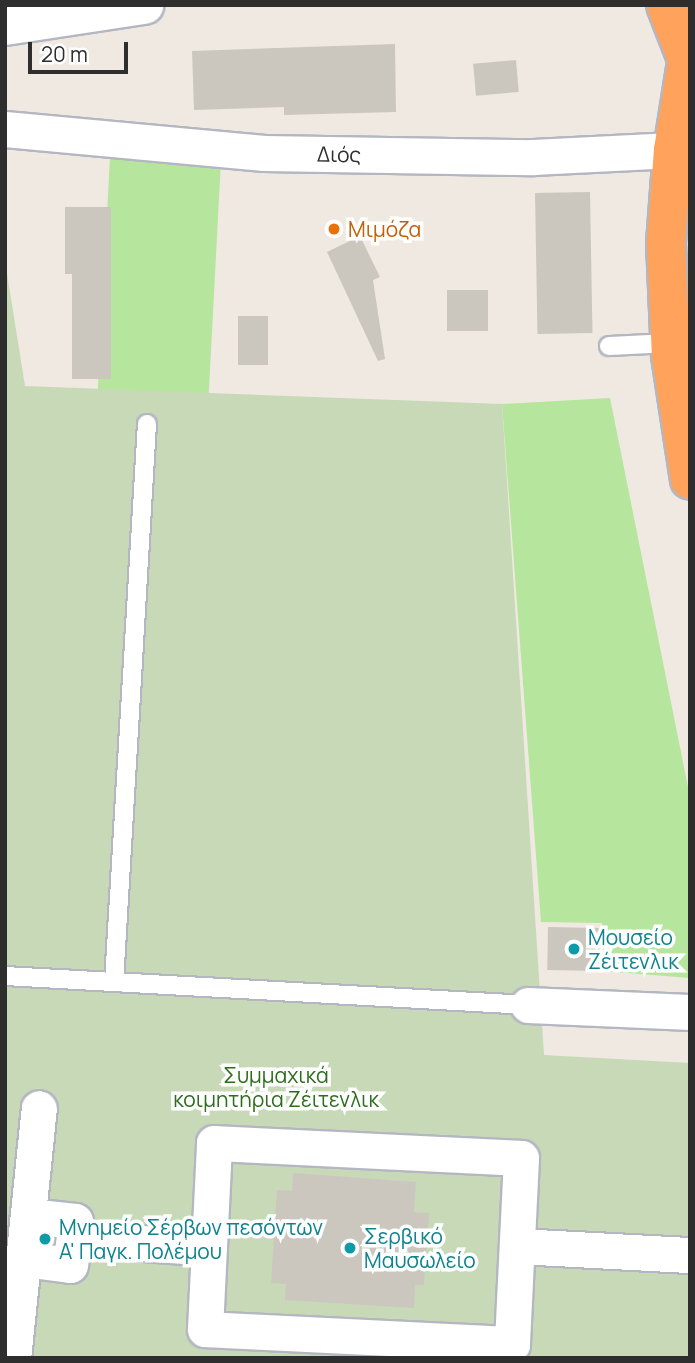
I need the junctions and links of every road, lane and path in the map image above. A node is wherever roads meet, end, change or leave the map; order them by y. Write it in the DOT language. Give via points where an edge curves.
graph roads {
  1 [pos="144,5"];
  2 [pos="666,5"];
  3 [pos="5,26"];
  4 [pos="689,51"];
  5 [pos="5,129"];
  6 [pos="673,150"];
  7 [pos="670,343"];
  8 [pos="610,346"];
  9 [pos="146,424"];
  10 [pos="690,480"];
  11 [pos="5,976"];
  12 [pos="114,982"];
  13 [pos="528,1005"];
  14 [pos="690,1012"];
  15 [pos="39,1108"];
  16 [pos="28,1216"];
  17 [pos="74,1238"];
  18 [pos="517,1246"];
  19 [pos="209,1248"];
  20 [pos="690,1255"];
  21 [pos="24,1259"];
  22 [pos="13,1358"];
  1 -- 3 [label="main road"];
  2 -- 4 [label="highway"];
  4 -- 6 [label="highway"];
  5 -- 6 [label="street, Διός" via="264,153 533,157"];
  6 -- 7 [label="highway" via="666,243"];
  7 -- 8 [label="lane"];
  7 -- 10 [label="highway"];
  9 -- 12 [label="lane"];
  11 -- 12 [label="lane"];
  12 -- 13 [label="lane"];
  13 -- 14 [label="street"];
  15 -- 16 [label="street"];
  16 -- 17 [label="street" via="75,1221"];
  16 -- 21 [label="street"];
  17 -- 19 [label="street"];
  17 -- 21 [label="street" via="70,1265"];
  18 -- 19 [label="street" via="512,1343 205,1329"];
  18 -- 19 [label="street" via="521,1158 214,1143"];
  18 -- 20 [label="street"];
  21 -- 22 [label="street"];
}
